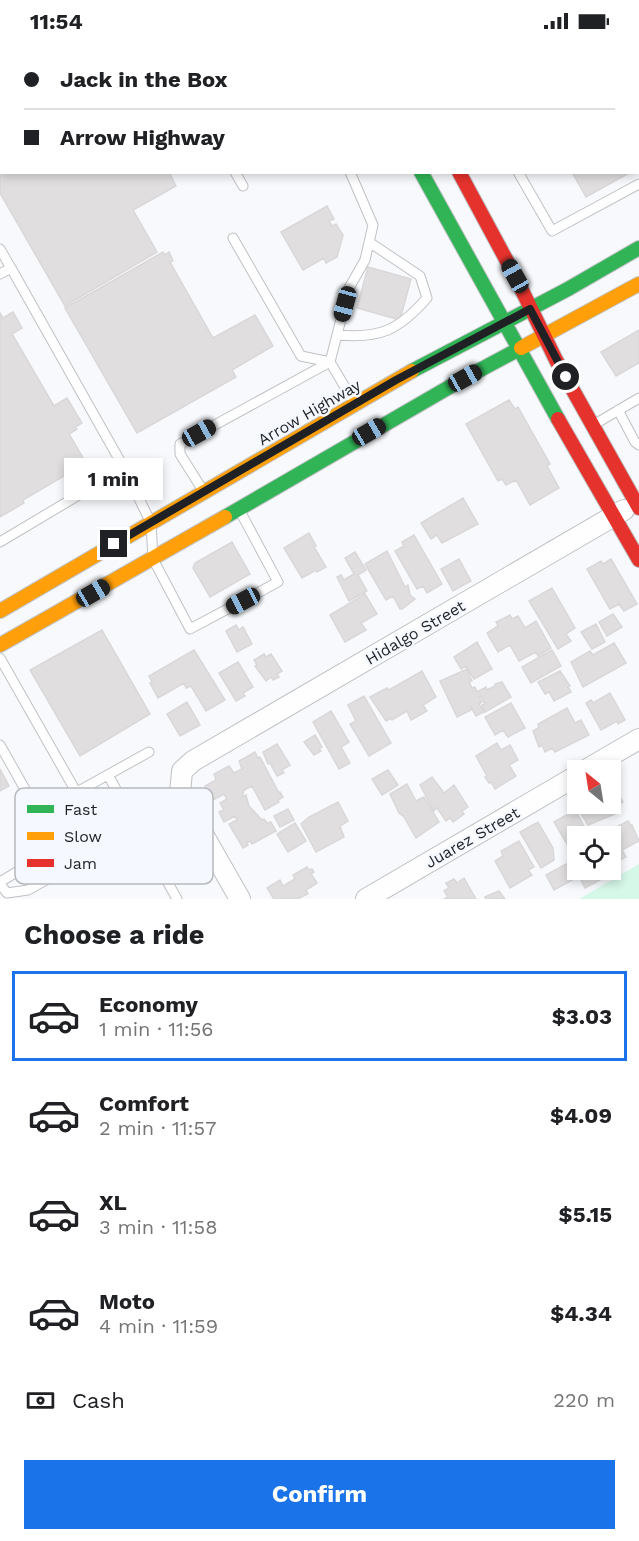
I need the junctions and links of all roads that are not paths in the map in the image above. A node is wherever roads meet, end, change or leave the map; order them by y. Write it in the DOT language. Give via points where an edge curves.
graph roads {
  1 [pos="236,174"];
  2 [pos="351,174"];
  3 [pos="422,174"];
  4 [pos="460,174"];
  5 [pos="519,174"];
  6 [pos="639,184"];
  7 [pos="243,186"];
  8 [pos="233,238"];
  9 [pos="369,242"];
  10 [pos="639,248"];
  11 [pos="0,249"];
  12 [pos="11,268"];
  13 [pos="0,274"];
  14 [pos="639,285"];
  15 [pos="530,309"];
  16 [pos="505,322"];
  17 [pos="337,335"];
  18 [pos="543,335"];
  19 [pos="518,348"];
  20 [pos="330,362"];
  21 [pos="639,398"];
  22 [pos="355,404"];
  23 [pos="618,410"];
  24 [pos="593,425"];
  25 [pos="639,445"];
  26 [pos="124,468"];
  27 [pos="204,492"];
  28 [pos="638,506"];
  29 [pos="238,509"];
  30 [pos="613,517"];
  31 [pos="151,523"];
  32 [pos="0,542"];
  33 [pos="153,559"];
  34 [pos="639,561"];
  35 [pos="0,611"];
  36 [pos="0,645"];
  37 [pos="0,658"];
  38 [pos="639,738"];
  39 [pos="0,745"];
  40 [pos="149,752"];
  41 [pos="602,760"];
  42 [pos="108,775"];
  43 [pos="567,781"];
  44 [pos="24,788"];
  45 [pos="75,788"];
  46 [pos="84,788"];
  47 [pos="115,788"];
  48 [pos="181,788"];
  49 [pos="213,852"];
  50 [pos="15,874"];
  51 [pos="0,883"];
  52 [pos="39,884"];
  53 [pos="169,884"];
  54 [pos="177,899"];
  55 [pos="240,899"];
  56 [pos="366,899"];
  1 -- 7 [label="lane"];
  2 -- 9 [label="lane" via="373,225"];
  3 -- 16 [label="main road"];
  4 -- 15 [label="main road"];
  5 -- 6 [label="lane" via="552,231"];
  8 -- 20 [label="lane" via="301,356"];
  9 -- 17 [label="lane" via="365,260 349,288"];
  9 -- 17 [label="lane" via="420,276 427,298 411,316 389,331 356,337"];
  10 -- 15 [label="main road, Arrow Highway"];
  11 -- 12 [label="lane"];
  12 -- 13 [label="lane"];
  12 -- 26 [label="lane"];
  14 -- 18 [label="main road"];
  15 -- 16 [label="main road, Arrow Highway"];
  15 -- 18 [label="main road"];
  16 -- 19 [label="main road"];
  16 -- 22 [label="main road, Arrow Highway"];
  17 -- 20 [label="lane"];
  18 -- 19 [label="main road"];
  18 -- 24 [label="main road"];
  19 -- 29 [label="main road"];
  19 -- 30 [label="main road"];
  20 -- 22 [label="lane"];
  20 -- 27 [label="lane" via="180,444 180,454"];
  21 -- 23 [label="lane"];
  22 -- 27 [label="main road, Arrow Highway"];
  23 -- 24 [label="lane"];
  23 -- 25 [label="lane"];
  24 -- 28 [label="main road"];
  26 -- 31 [label="lane"];
  26 -- 32 [label="lane"];
  27 -- 31 [label="main road, Arrow Highway"];
  28 -- 30 [label="street, Hidalgo Street"];
  29 -- 33 [label="main road"];
  29 -- 33 [label="lane" via="278,582 190,629"];
  30 -- 34 [label="main road"];
  30 -- 48 [label="street, Hidalgo Street" via="193,761 182,771"];
  31 -- 33 [label="lane"];
  31 -- 35 [label="main road, Arrow Highway"];
  33 -- 36 [label="main road"];
  37 -- 45 [label="lane"];
  38 -- 41 [label="street"];
  39 -- 44 [label="lane"];
  40 -- 42 [label="lane"];
  42 -- 46 [label="lane"];
  42 -- 47 [label="lane"];
  43 -- 56 [label="street, Juarez Street"];
  49 -- 55 [label="street, Hidalgo Street"];
  50 -- 51 [label="lane"];
  51 -- 52 [label="lane" via="7,893"];
  53 -- 54 [label="lane"];
}
